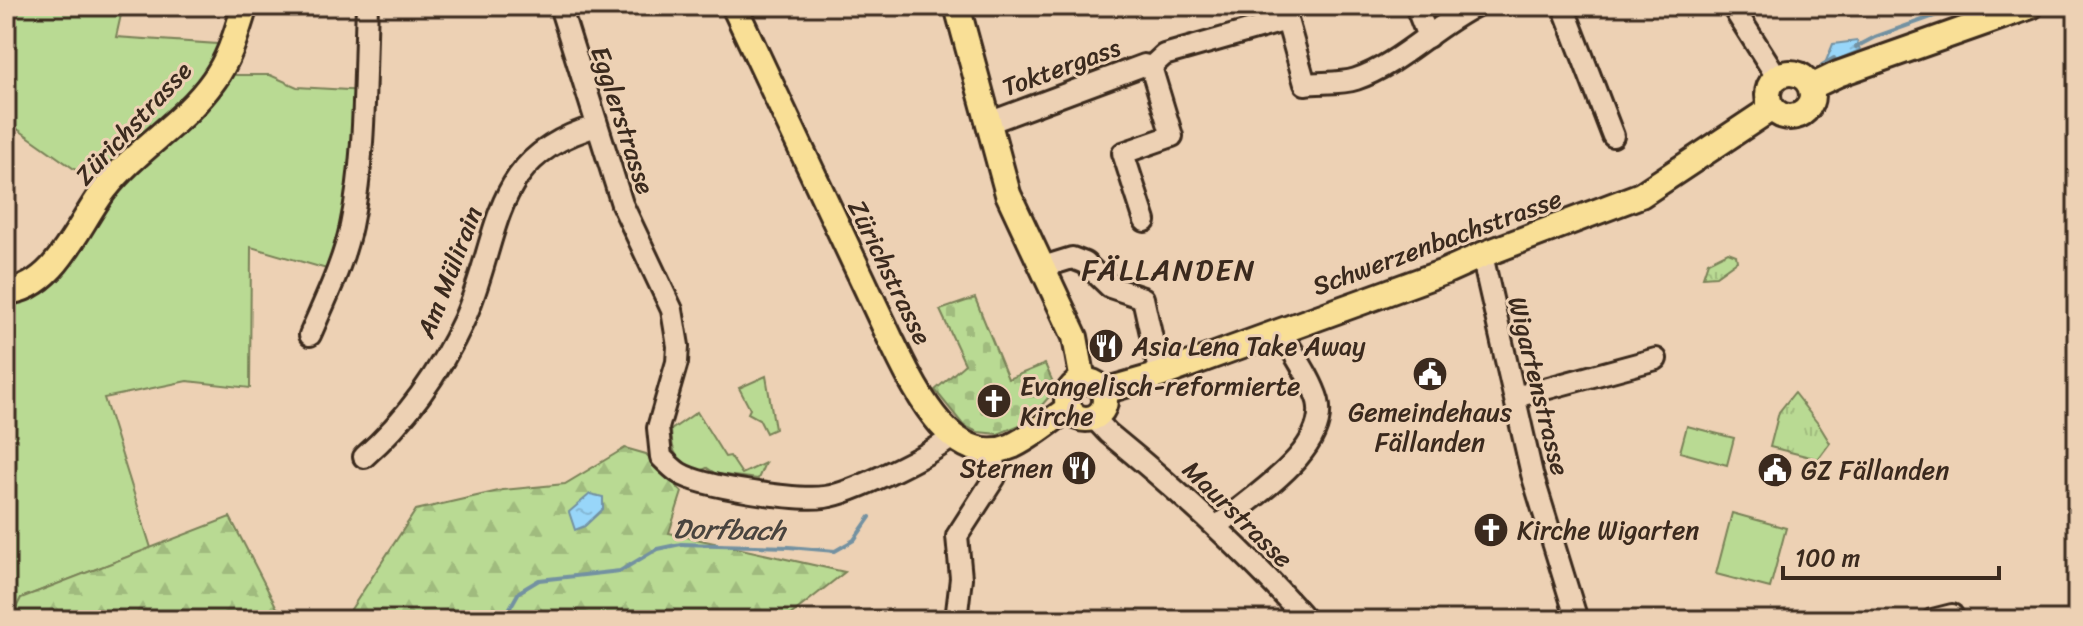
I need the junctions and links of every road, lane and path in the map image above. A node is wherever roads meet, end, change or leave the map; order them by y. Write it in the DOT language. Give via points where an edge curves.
graph roads {
  1 [pos="245,6"];
  2 [pos="367,6"];
  3 [pos="560,6"];
  4 [pos="734,6"];
  5 [pos="957,6"];
  6 [pos="1416,6"];
  7 [pos="1475,6"];
  8 [pos="1563,6"];
  9 [pos="1732,6"];
  10 [pos="2031,6"];
  11 [pos="1428,37"];
  12 [pos="1151,67"];
  13 [pos="1777,77"];
  14 [pos="1811,87"];
  15 [pos="1772,108"];
  16 [pos="988,123"];
  17 [pos="597,126"];
  18 [pos="1613,136"];
  19 [pos="1145,221"];
  20 [pos="1482,255"];
  21 [pos="1043,267"];
  22 [pos="6,292"];
  23 [pos="1280,330"];
  24 [pos="310,335"];
  25 [pos="1656,359"];
  26 [pos="1160,375"];
  27 [pos="1094,386"];
  28 [pos="1515,397"];
  29 [pos="1069,408"];
  30 [pos="1094,418"];
  31 [pos="952,437"];
  32 [pos="991,450"];
  33 [pos="364,457"];
  34 [pos="1217,527"];
  35 [pos="1952,615"];
  36 [pos="956,620"];
  37 [pos="1306,620"];
  38 [pos="1577,620"];
  39 [pos="1932,620"];
  1 -- 22 [label="main road, Zürichstrasse" via="227,57 205,92 112,180 47,272 23,289"];
  2 -- 24 [label="street" via="364,105 351,226"];
  3 -- 17 [label="street, Egglerstrasse"];
  4 -- 31 [label="main road, Zürichstrasse" via="911,380"];
  5 -- 16 [label="main road"];
  6 -- 11 [label="street"];
  7 -- 11 [label="street"];
  8 -- 18 [label="street"];
  9 -- 13 [label="street"];
  10 -- 14 [label="main road"];
  11 -- 12 [label="street, Toktergass" via="1354,80 1305,84 1287,20 1164,55"];
  12 -- 16 [label="street, Toktergass" via="1144,65"];
  12 -- 19 [label="street" via="1172,136 1123,153"];
  13 -- 14 [label="main road" via="1800,75"];
  13 -- 15 [label="main road" via="1769,88"];
  14 -- 15 [label="main road" via="1811,103 1800,115 1786,117"];
  15 -- 20 [label="main road, Schwerzenbachstrasse" via="1641,195"];
  16 -- 21 [label="main road" via="1008,194"];
  17 -- 31 [label="street, Egglerstrasse" via="622,204 665,291 676,328 677,362 658,428 661,457 680,474 769,494 825,497 927,454"];
  17 -- 33 [label="street, Am Mülirain" via="539,153 511,185 465,318 444,358 403,420"];
  20 -- 23 [label="main road, Schwerzenbachstrasse"];
  20 -- 28 [label="street, Wigartenstrasse"];
  21 -- 26 [label="street" via="1072,258 1110,287 1143,298"];
  21 -- 27 [label="main road"];
  23 -- 26 [label="main road, Schwerzenbachstrasse"];
  23 -- 34 [label="street" via="1318,403 1316,427 1288,469"];
  25 -- 28 [label="street"];
  26 -- 27 [label="main road, Schwerzenbachstrasse"];
  27 -- 29 [label="main road" via="1074,385 1068,393"];
  27 -- 30 [label="main road" via="1106,404"];
  28 -- 38 [label="street, Wigartenstrasse" via="1532,474"];
  29 -- 30 [label="main road" via="1080,418"];
  29 -- 32 [label="main road" via="1012,446"];
  30 -- 34 [label="street, Maurstrasse"];
  31 -- 32 [label="main road"];
  32 -- 36 [label="street" via="995,477 957,536 961,578"];
  34 -- 37 [label="street, Maurstrasse"];
  35 -- 39 [label="street"];
}
